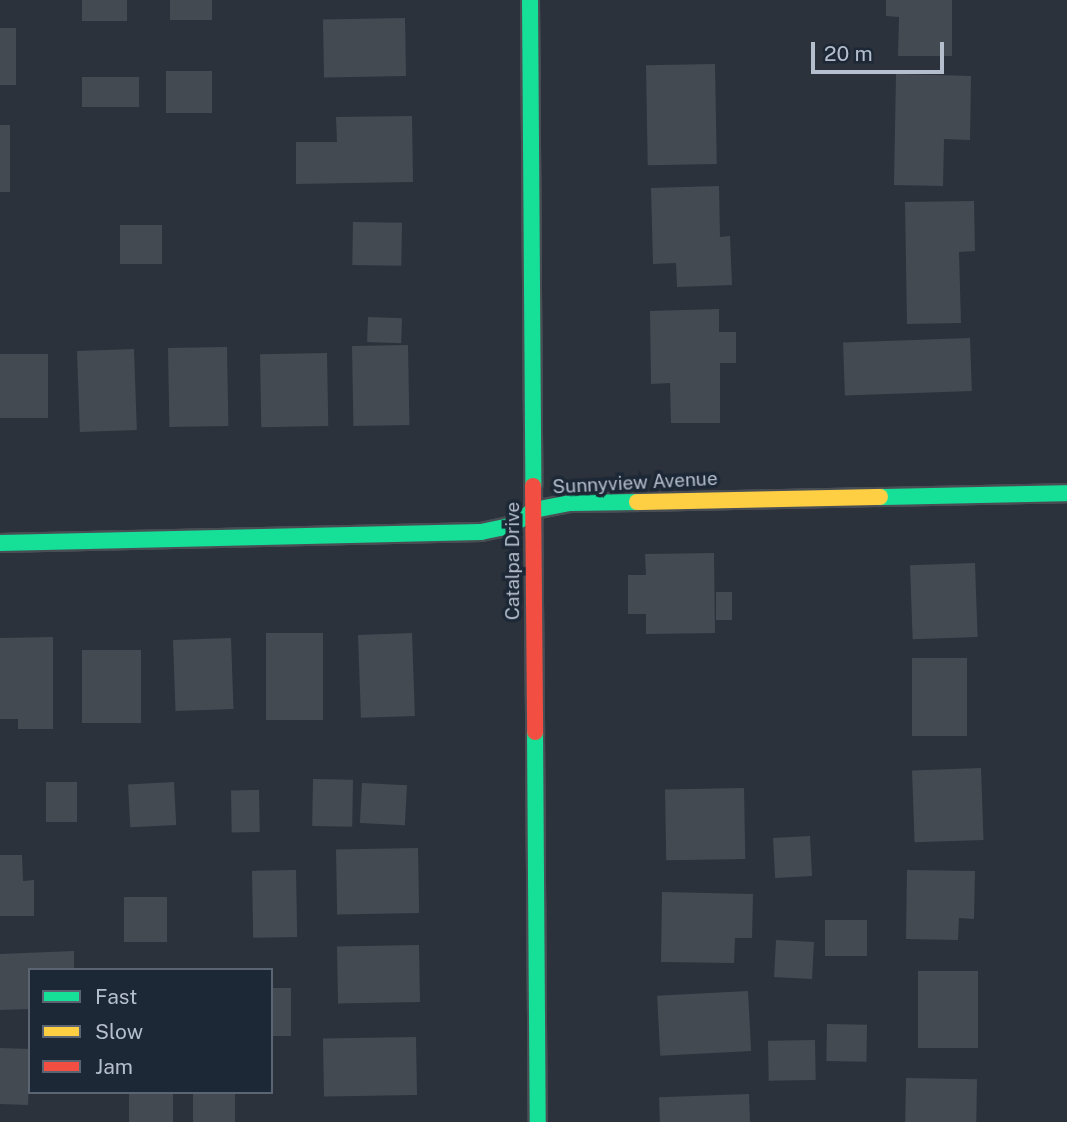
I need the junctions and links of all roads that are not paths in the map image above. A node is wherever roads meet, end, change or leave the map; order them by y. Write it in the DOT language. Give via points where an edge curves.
graph roads {
  1 [pos="530,0"];
  2 [pos="1067,493"];
  3 [pos="534,510"];
  4 [pos="0,543"];
  5 [pos="538,1122"];
  1 -- 3 [label="street, Catalpa Drive"];
  2 -- 3 [label="street, Sunnyview Avenue" via="571,503"];
  3 -- 4 [label="street, Sunnyview Avenue" via="513,525 481,532"];
  3 -- 5 [label="street, Catalpa Drive"];
}
